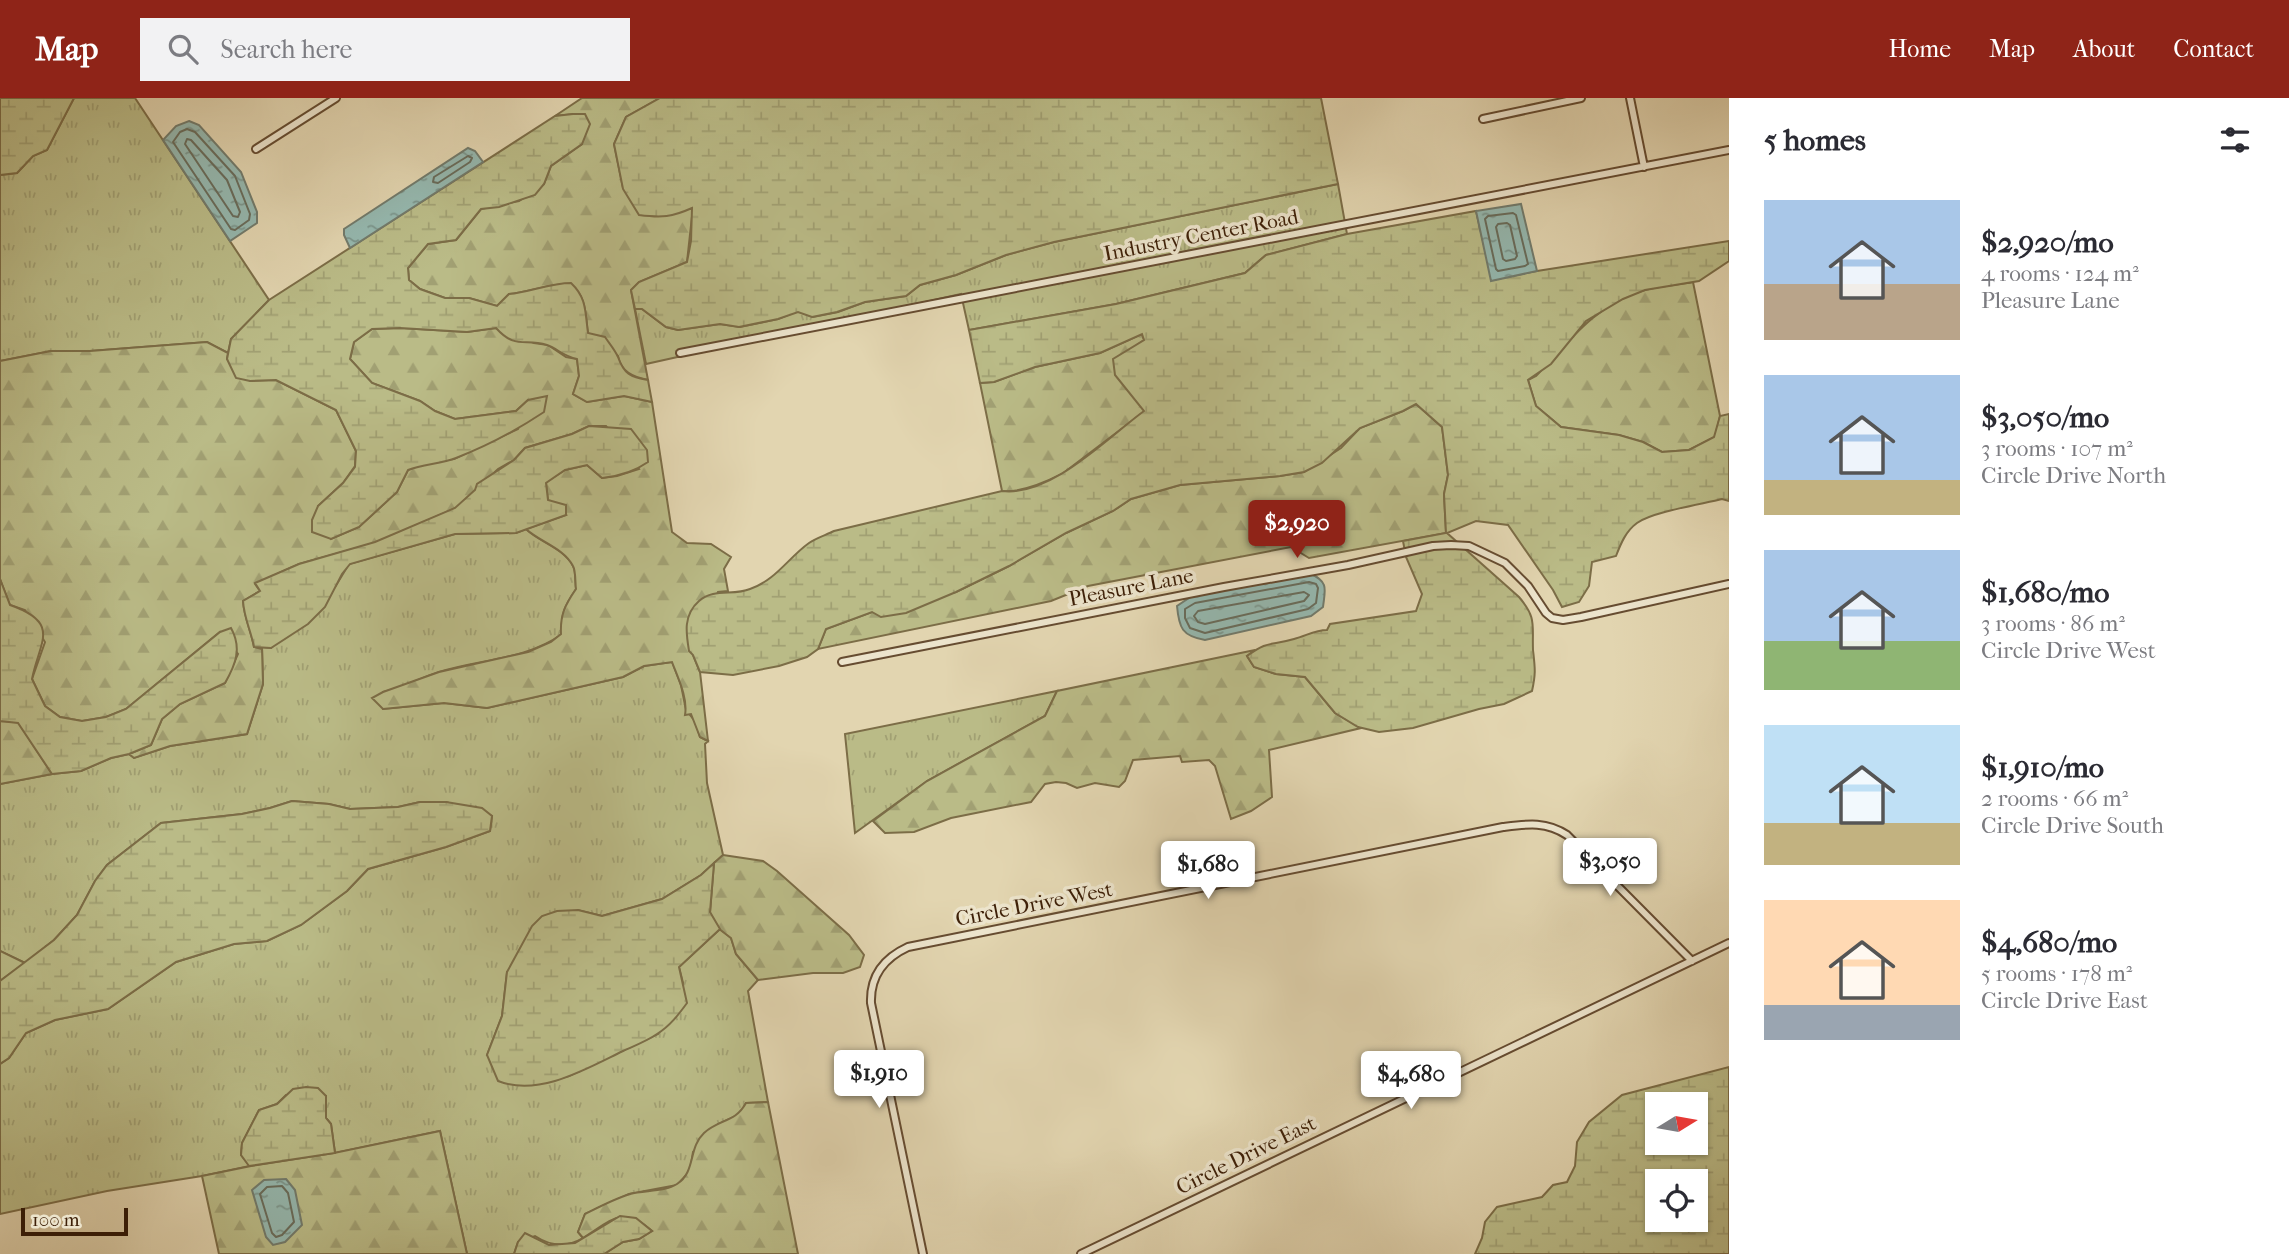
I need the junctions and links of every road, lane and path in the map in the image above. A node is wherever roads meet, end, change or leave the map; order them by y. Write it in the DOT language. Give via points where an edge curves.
graph roads {
  1 [pos="336,98"];
  2 [pos="1581,98"];
  3 [pos="1630,98"];
  4 [pos="1483,119"];
  5 [pos="256,149"];
  6 [pos="1729,150"];
  7 [pos="1644,167"];
  8 [pos="680,353"];
  9 [pos="1729,584"];
  10 [pos="842,662"];
  11 [pos="1729,943"];
  12 [pos="1692,961"];
  13 [pos="923,1254"];
  14 [pos="1081,1254"];
  1 -- 5 [label="street"];
  2 -- 4 [label="street"];
  3 -- 7 [label="street"];
  6 -- 7 [label="street, Industry Center Road"];
  7 -- 8 [label="street, Industry Center Road"];
  9 -- 10 [label="street, Pleasure Lane" via="1558,620 1548,615 1505,563 1469,546 1433,546"];
  11 -- 12 [label="street, Circle Drive East"];
  12 -- 13 [label="street, Circle Drive West" via="1567,835 1532,823 912,946 891,956 880,968 872,1003"];
  12 -- 14 [label="street, Circle Drive East"];
}
